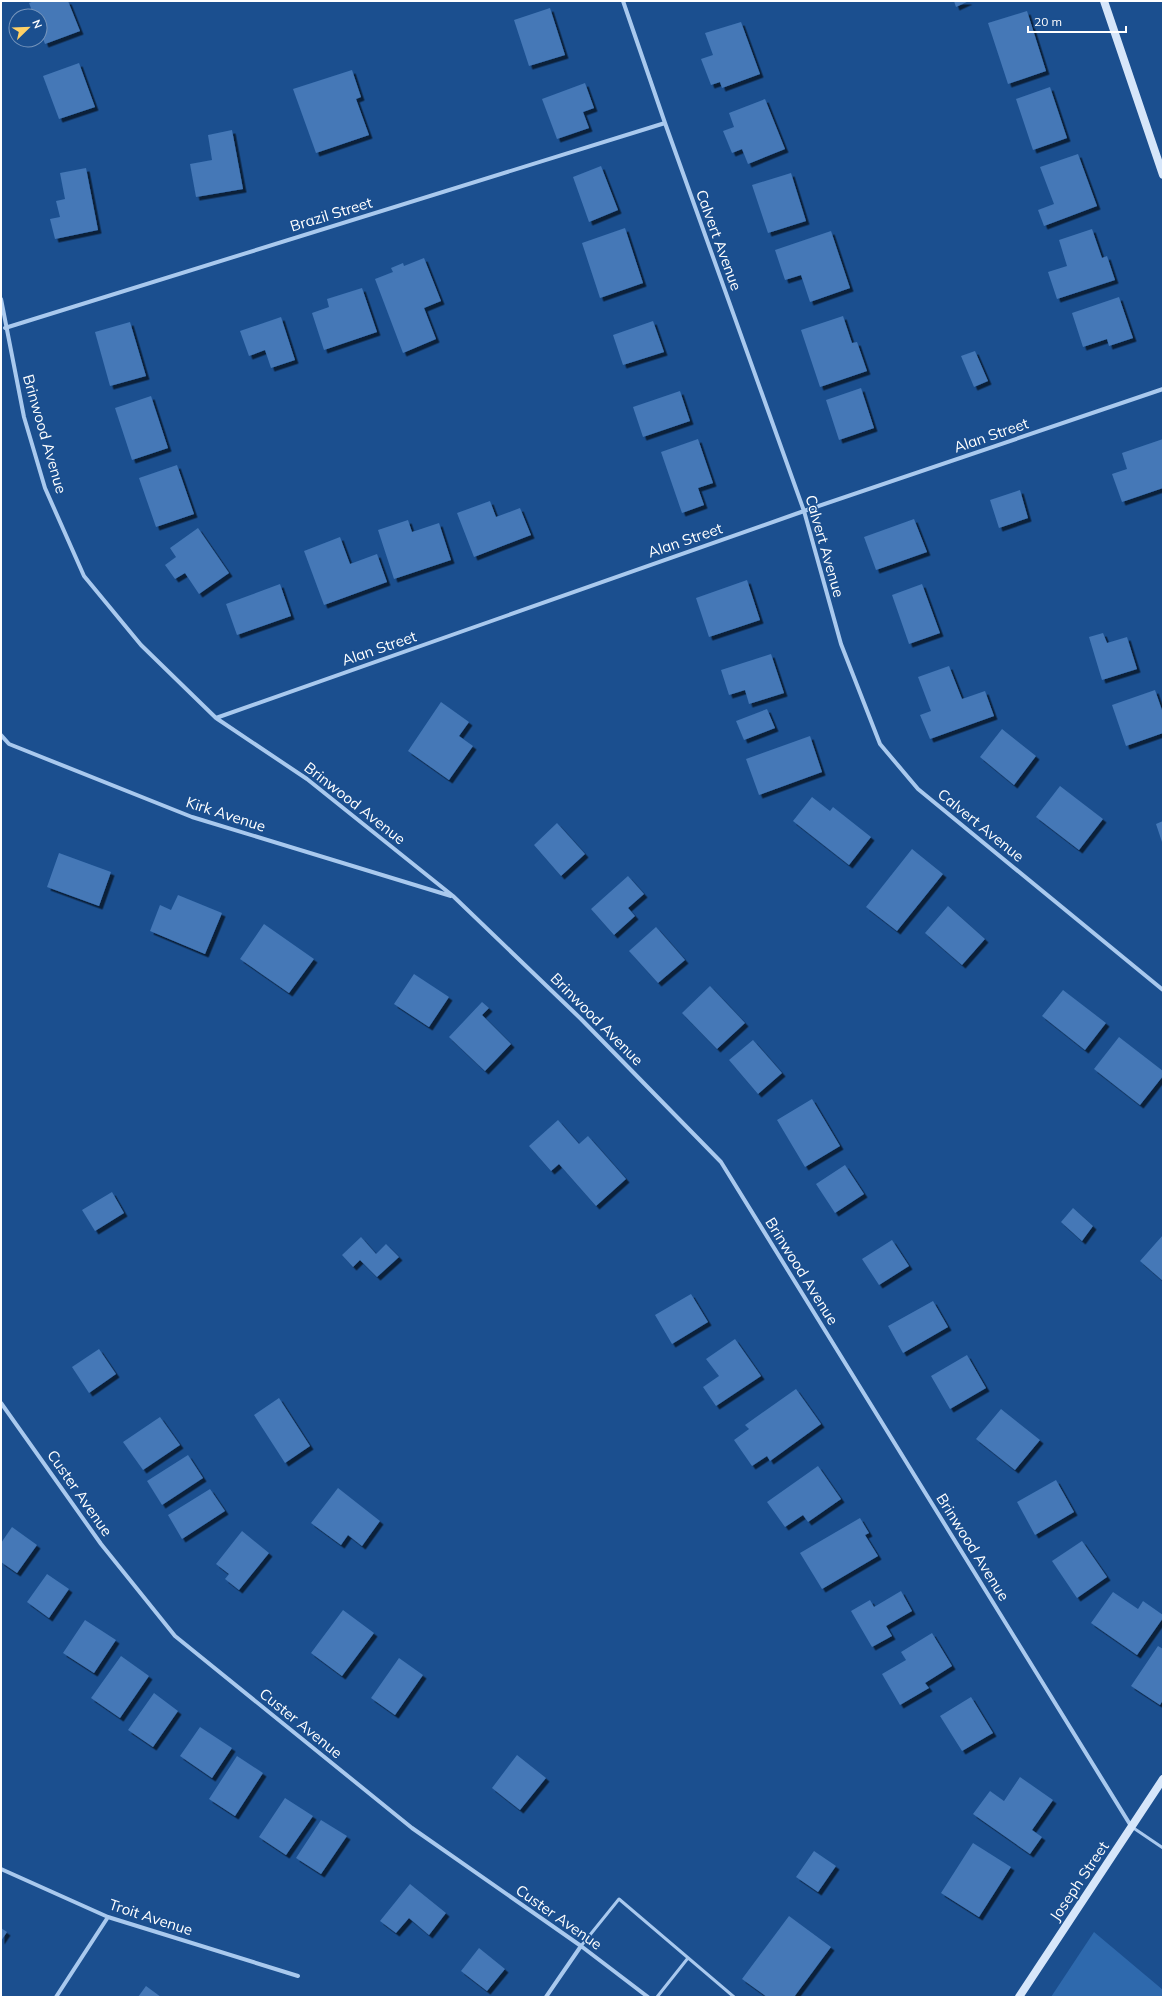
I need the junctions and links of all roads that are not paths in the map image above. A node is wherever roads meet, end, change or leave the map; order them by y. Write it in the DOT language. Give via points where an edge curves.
graph roads {
  1 [pos="623,1"];
  2 [pos="1104,1"];
  3 [pos="665,123"];
  4 [pos="1163,175"];
  5 [pos="1,299"];
  6 [pos="5,328"];
  7 [pos="1163,389"];
  8 [pos="804,511"];
  9 [pos="216,718"];
  10 [pos="1,734"];
  11 [pos="453,896"];
  12 [pos="1163,990"];
  13 [pos="2,1407"];
  14 [pos="1163,1779"];
  15 [pos="1132,1827"];
  16 [pos="1163,1848"];
  17 [pos="1,1869"];
  18 [pos="108,1917"];
  19 [pos="581,1946"];
  20 [pos="688,1958"];
  21 [pos="298,1976"];
  22 [pos="56,1997"];
  23 [pos="546,1997"];
  24 [pos="648,1997"];
  25 [pos="658,1997"];
  26 [pos="734,1997"];
  27 [pos="1018,1997"];
  1 -- 3 [label="street, Calvert Avenue"];
  2 -- 4 [label="street"];
  3 -- 6 [label="street, Brazil Street"];
  3 -- 8 [label="street, Calvert Avenue"];
  5 -- 6 [label="street, Brinwood Avenue"];
  6 -- 9 [label="street, Brinwood Avenue" via="24,417 45,488 84,576 141,645"];
  7 -- 8 [label="street, Alan Street"];
  8 -- 9 [label="street, Alan Street"];
  8 -- 12 [label="street, Calvert Avenue" via="840,644 880,744 918,789"];
  9 -- 11 [label="street, Brinwood Avenue" via="307,779"];
  10 -- 11 [label="street, Kirk Avenue" via="10,744 192,817"];
  11 -- 15 [label="street, Brinwood Avenue" via="581,1019 721,1162"];
  13 -- 19 [label="street, Custer Avenue" via="101,1544 175,1636 412,1828"];
  14 -- 15 [label="street, Joseph Street"];
  15 -- 16 [label="lane"];
  15 -- 27 [label="street, Joseph Street"];
  17 -- 18 [label="street, Troit Avenue"];
  18 -- 21 [label="street, Troit Avenue"];
  18 -- 22 [label="street"];
  19 -- 20 [label="lane" via="619,1899"];
  19 -- 23 [label="street"];
  19 -- 24 [label="street, Custer Avenue"];
  20 -- 25 [label="lane"];
  20 -- 26 [label="lane"];
}
